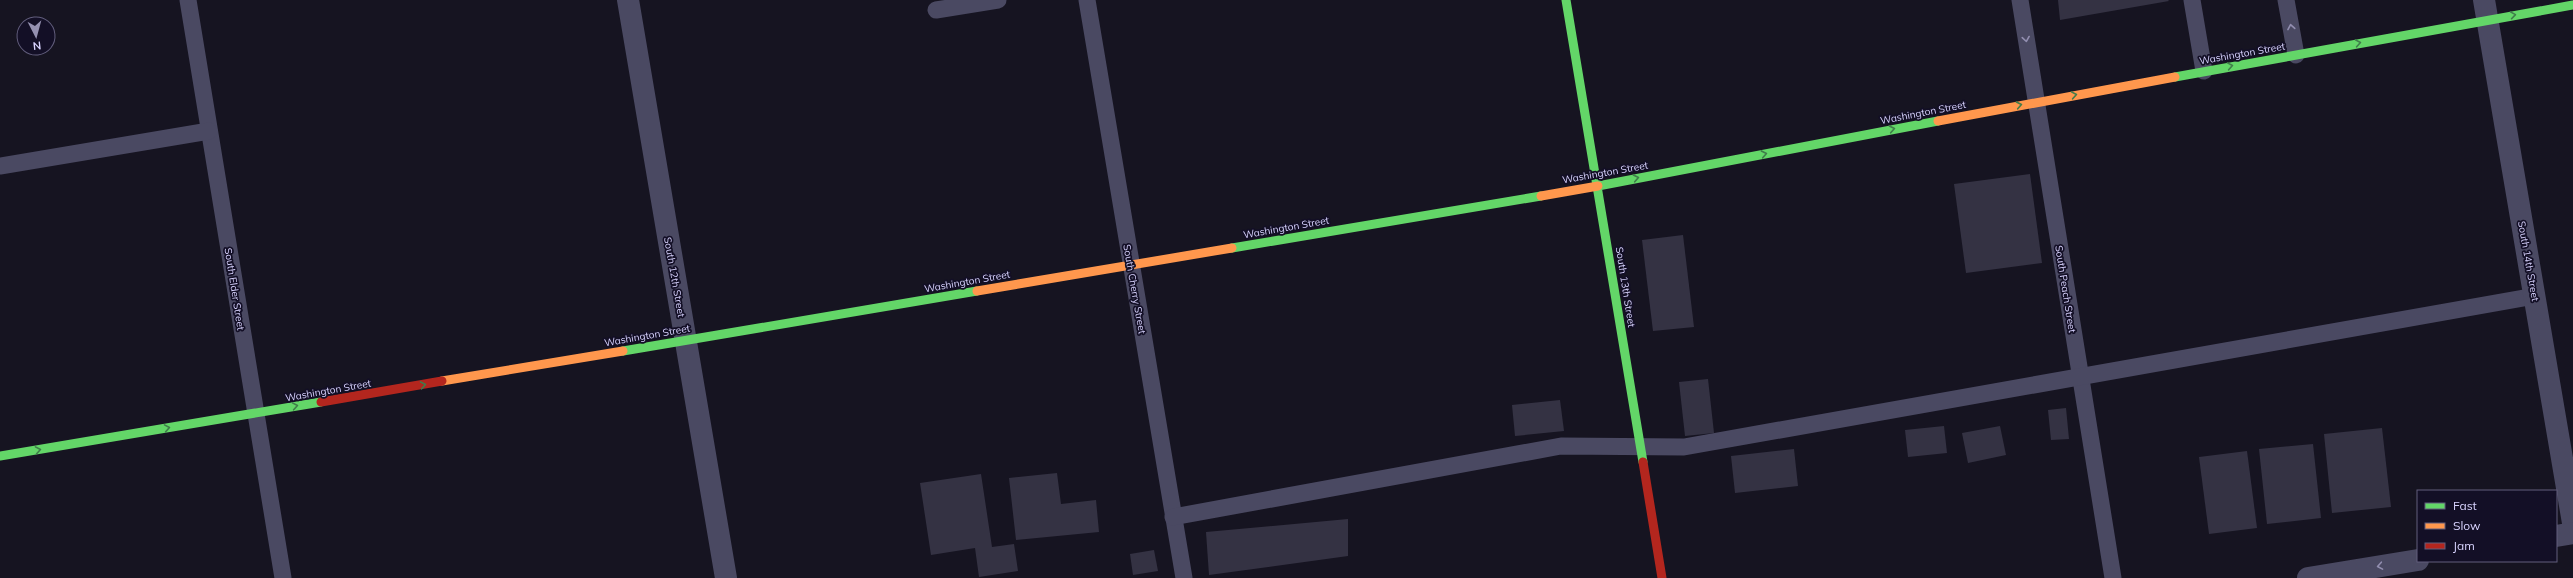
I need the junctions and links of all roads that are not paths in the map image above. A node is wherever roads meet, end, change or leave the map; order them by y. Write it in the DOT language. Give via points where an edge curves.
graph roads {
  1 [pos="188,0"];
  2 [pos="628,0"];
  3 [pos="998,0"];
  4 [pos="1087,0"];
  5 [pos="1566,0"];
  6 [pos="2020,0"];
  7 [pos="2192,0"];
  8 [pos="2286,0"];
  9 [pos="2573,5"];
  10 [pos="936,10"];
  11 [pos="2486,10"];
  12 [pos="2296,55"];
  13 [pos="2204,71"];
  14 [pos="2036,102"];
  15 [pos="209,130"];
  16 [pos="0,166"];
  17 [pos="1598,186"];
  18 [pos="1131,264"];
  19 [pos="2534,296"];
  20 [pos="686,340"];
  21 [pos="2080,378"];
  22 [pos="256,413"];
  23 [pos="1641,446"];
  24 [pos="0,456"];
  25 [pos="1174,517"];
  26 [pos="2573,523"];
  27 [pos="2573,533"];
  28 [pos="2557,536"];
  29 [pos="2417,560"];
  30 [pos="283,578"];
  31 [pos="726,578"];
  32 [pos="1184,578"];
  33 [pos="1662,578"];
  34 [pos="2113,578"];
  35 [pos="2308,578"];
  1 -- 15 [label="lane, South Elder Street"];
  2 -- 20 [label="street, South 12th Street"];
  3 -- 10 [label="lane"];
  4 -- 18 [label="lane, South Cherry Street"];
  5 -- 17 [label="main road, South 13th Street"];
  6 -- 14 [label="lane, South Peach Street, one-way"];
  7 -- 13 [label="lane"];
  12 -- 8 [label="lane, one-way"];
  11 -- 9 [label="main road, Washington Street, one-way"];
  12 -- 11 [label="main road, Washington Street, one-way"];
  11 -- 19 [label="street, South 14th Street"];
  13 -- 12 [label="main road, Washington Street, one-way"];
  14 -- 13 [label="main road, Washington Street, one-way"];
  17 -- 14 [label="main road, Washington Street, one-way"];
  14 -- 21 [label="lane, South Peach Street"];
  15 -- 16 [label="lane"];
  15 -- 22 [label="lane, South Elder Street"];
  17 -- 18 [label="main road, Washington Street"];
  17 -- 23 [label="main road, South 13th Street"];
  18 -- 20 [label="main road, Washington Street"];
  18 -- 25 [label="lane, South Cherry Street"];
  19 -- 21 [label="lane"];
  19 -- 26 [label="street, South 14th Street"];
  22 -- 20 [label="main road, Washington Street, one-way"];
  20 -- 31 [label="street, South 12th Street"];
  21 -- 23 [label="lane" via="1684,447"];
  21 -- 34 [label="lane, South Peach Street"];
  24 -- 22 [label="main road, Washington Street, one-way"];
  22 -- 30 [label="lane, South Elder Street"];
  23 -- 25 [label="lane" via="1561,446"];
  23 -- 33 [label="main road, South 13th Street"];
  25 -- 32 [label="lane, South Cherry Street"];
  27 -- 28 [label="street"];
  29 -- 35 [label="street, one-way"];
}
